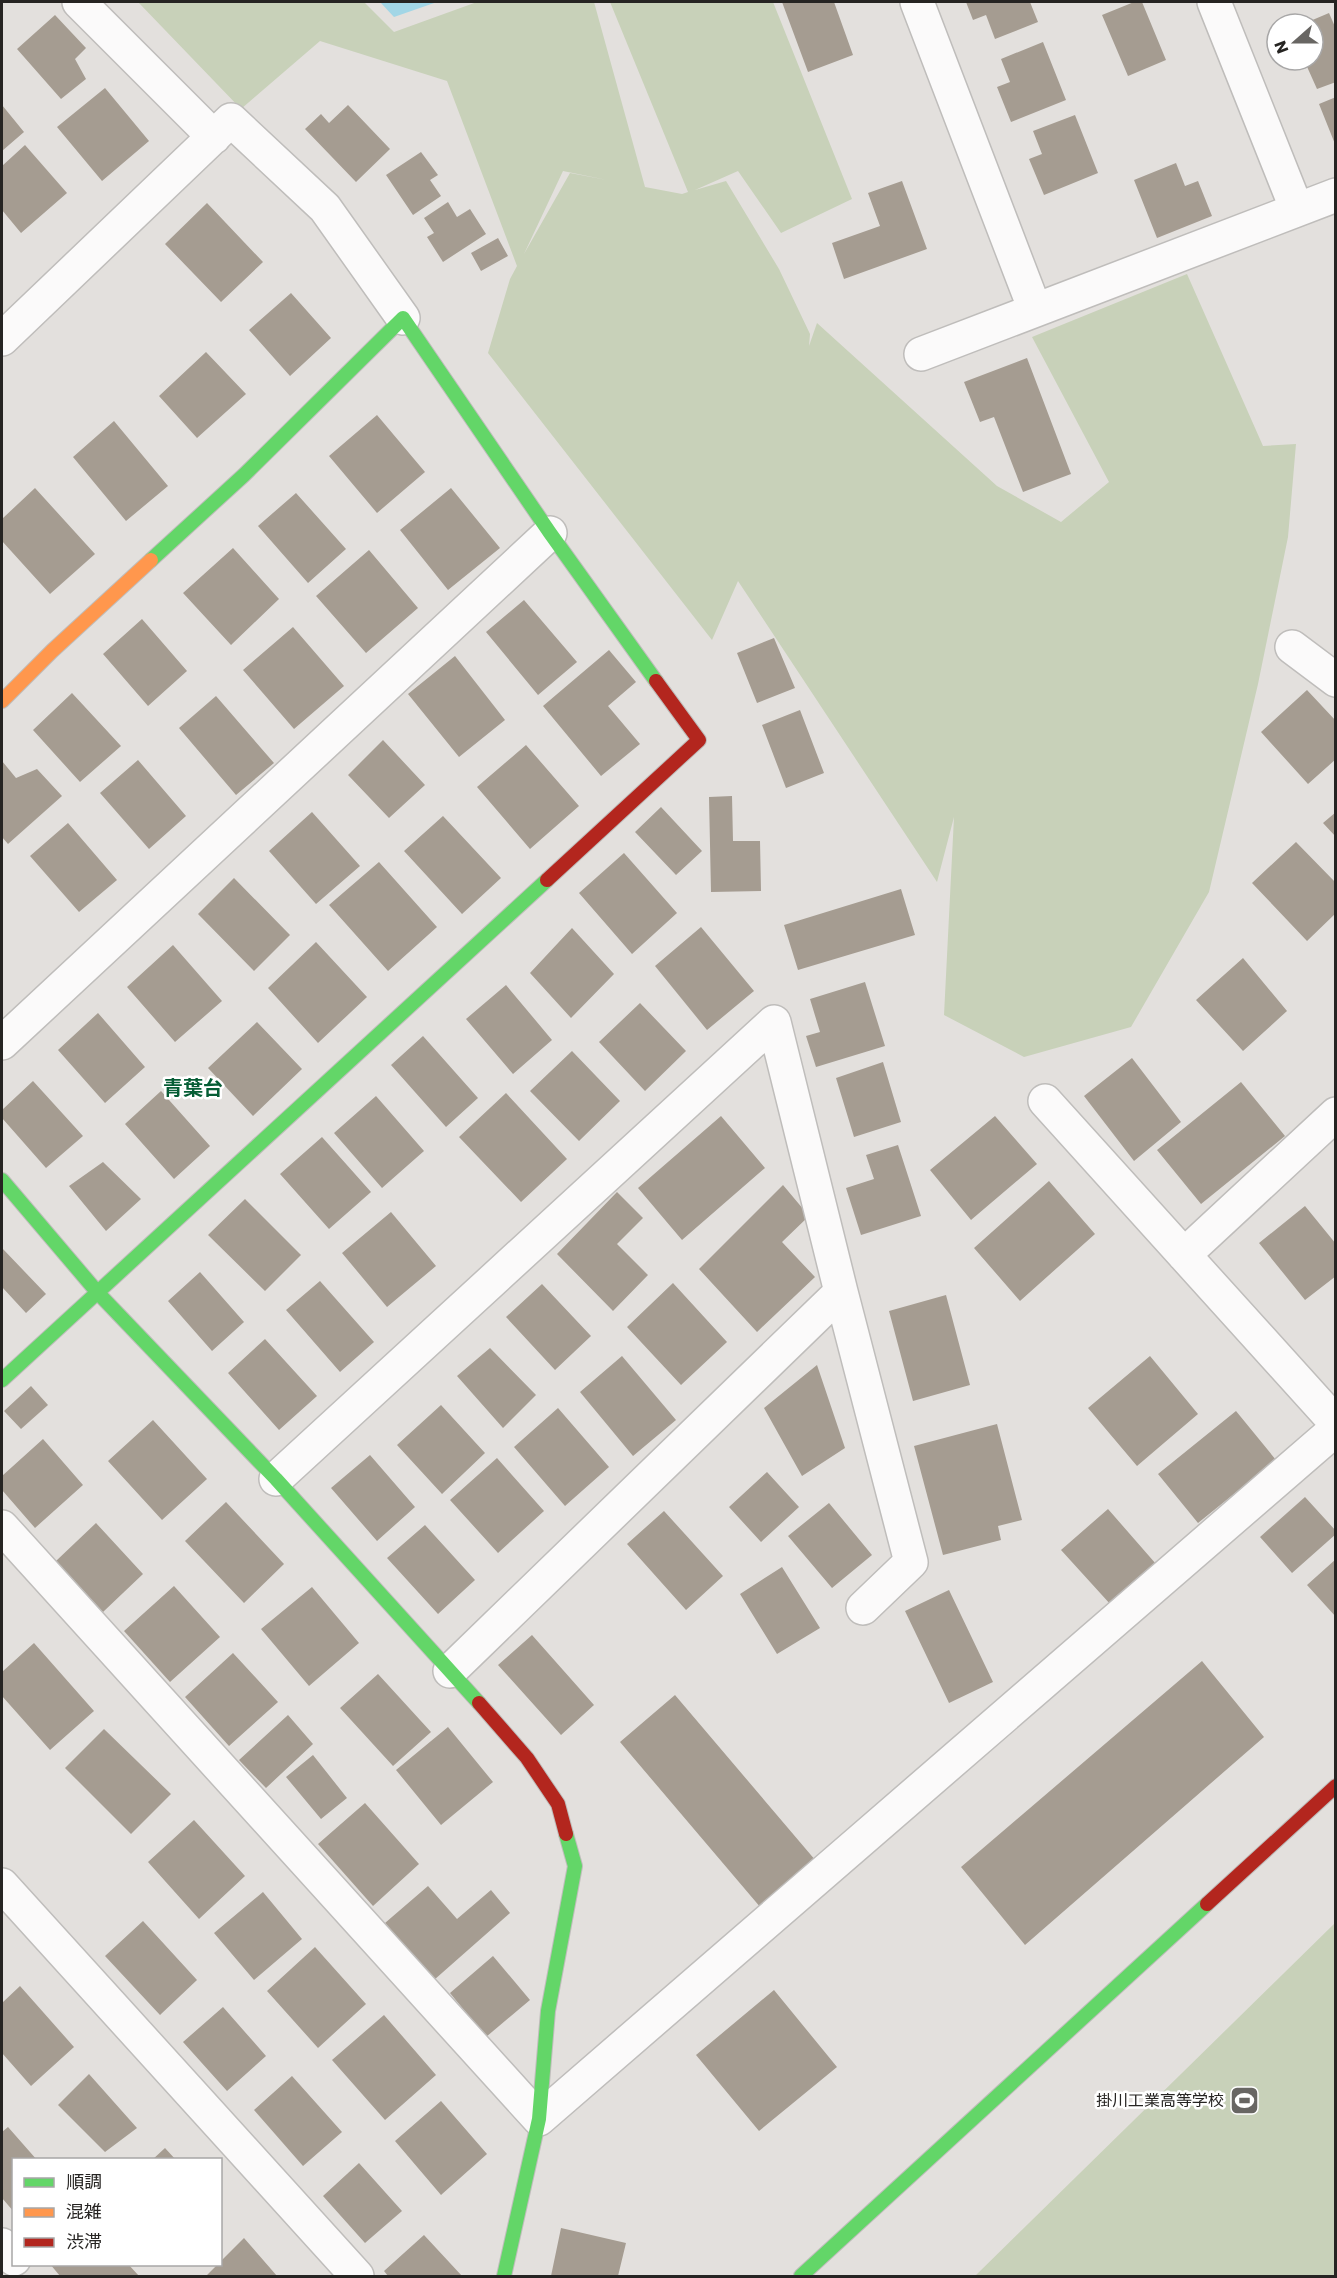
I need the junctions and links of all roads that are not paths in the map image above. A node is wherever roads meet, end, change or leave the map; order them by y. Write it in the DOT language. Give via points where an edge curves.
graph roads {
  1 [pos="79,2"];
  2 [pos="917,2"];
  3 [pos="1214,2"];
  4 [pos="214,136"];
  5 [pos="1335,195"];
  6 [pos="1297,210"];
  7 [pos="1035,310"];
  8 [pos="403,318"];
  9 [pos="2,339"];
  10 [pos="921,354"];
  11 [pos="550,533"];
  12 [pos="1292,647"];
  13 [pos="1335,680"];
  14 [pos="2,701"];
  15 [pos="2,1043"];
  16 [pos="1045,1101"];
  17 [pos="1335,1114"];
  18 [pos="2,1180"];
  19 [pos="1184,1255"];
  20 [pos="841,1292"];
  21 [pos="98,1293"];
  22 [pos="2,1380"];
  23 [pos="1335,1423"];
  24 [pos="1335,1430"];
  25 [pos="276,1479"];
  26 [pos="2,1527"];
  27 [pos="863,1608"];
  28 [pos="450,1671"];
  29 [pos="1335,1786"];
  30 [pos="2,1885"];
  31 [pos="539,2119"];
  32 [pos="357,2277"];
  33 [pos="504,2277"];
  34 [pos="801,2277"];
  1 -- 4 [label="street"];
  2 -- 7 [label="street"];
  3 -- 6 [label="street"];
  4 -- 8 [label="street" via="231,120 325,208"];
  4 -- 9 [label="street"];
  5 -- 6 [label="street"];
  6 -- 7 [label="street"];
  7 -- 10 [label="street"];
  8 -- 11 [label="street"];
  8 -- 14 [label="street" via="244,475"];
  11 -- 15 [label="street"];
  11 -- 21 [label="street" via="699,740"];
  12 -- 13 [label="street"];
  16 -- 19 [label="street"];
  17 -- 19 [label="street"];
  18 -- 21 [label="street"];
  19 -- 23 [label="street"];
  20 -- 25 [label="street" via="774,1022"];
  20 -- 27 [label="street" via="910,1562"];
  20 -- 28 [label="street"];
  21 -- 22 [label="street"];
  21 -- 25 [label="street"];
  24 -- 31 [label="street"];
  25 -- 28 [label="street"];
  26 -- 31 [label="street"];
  28 -- 31 [label="street" via="527,1758 558,1804 575,1866 548,2011"];
  29 -- 34 [label="street"];
  30 -- 32 [label="street"];
  31 -- 33 [label="street"];
}
